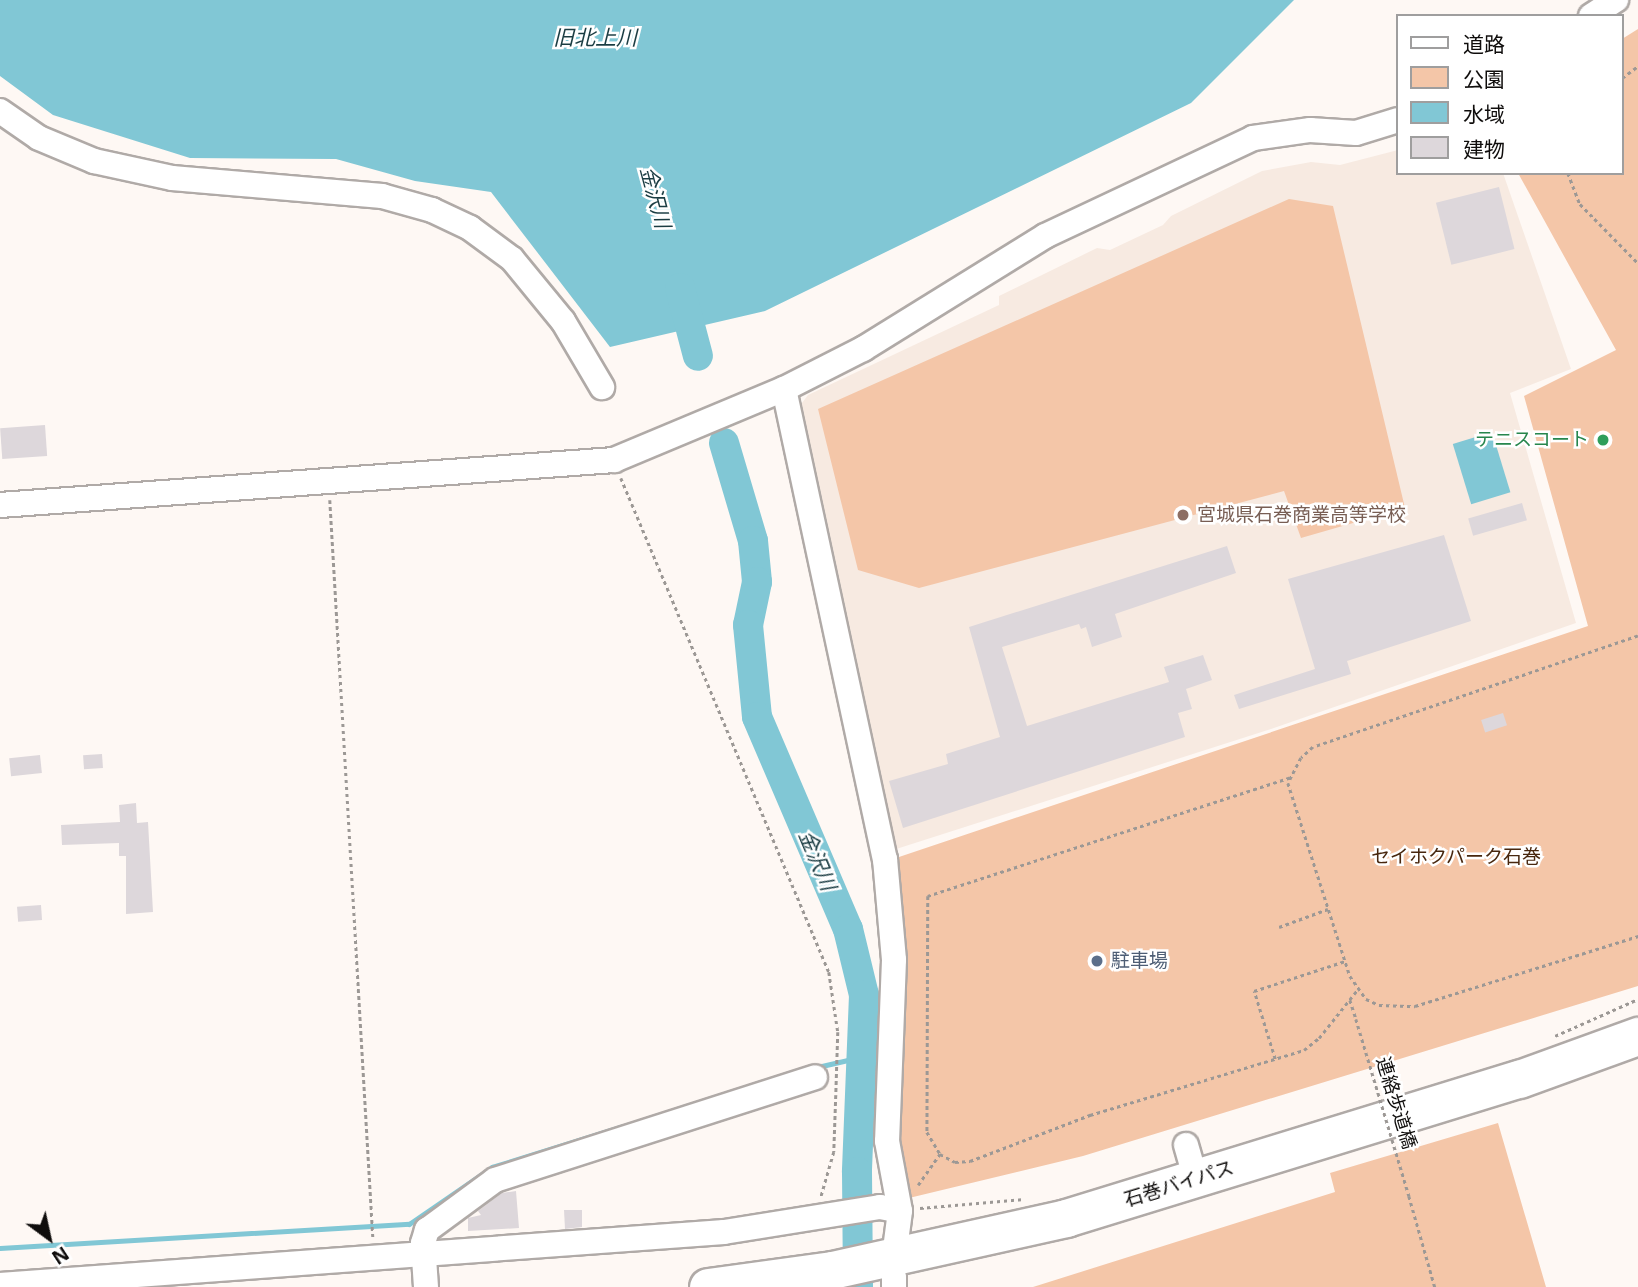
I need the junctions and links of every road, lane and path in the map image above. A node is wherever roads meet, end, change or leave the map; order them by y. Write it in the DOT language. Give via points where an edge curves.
graph roads {
  1 [pos="1616,0"];
  2 [pos="1594,14"];
  3 [pos="0,111"];
  4 [pos="1396,121"];
  5 [pos="1569,175"];
  6 [pos="1638,263"];
  7 [pos="602,387"];
  8 [pos="784,389"];
  9 [pos="619,458"];
  10 [pos="329,480"];
  11 [pos="0,505"];
  12 [pos="1638,636"];
  13 [pos="1290,778"];
  14 [pos="1328,909"];
  15 [pos="1279,928"];
  16 [pos="1638,936"];
  17 [pos="1345,961"];
  18 [pos="1358,989"];
  19 [pos="1350,1000"];
  20 [pos="1638,1036"];
  21 [pos="1275,1059"];
  22 [pos="815,1077"];
  23 [pos="940,1154"];
  24 [pos="1038,1198"];
  25 [pos="890,1209"];
  26 [pos="822,1219"];
  27 [pos="423,1256"];
  28 [pos="375,1258"];
  29 [pos="891,1270"];
  30 [pos="0,1285"];
  31 [pos="426,1287"];
  32 [pos="708,1287"];
  33 [pos="1435,1287"];
  1 -- 2 [label="street"];
  3 -- 7 [label="street" via="38,138 94,161 184,180 382,196 432,210 470,228 512,259 563,321"];
  4 -- 8 [label="street" via="1356,133 1310,130 1253,138 1045,236 863,349"];
  5 -- 6 [label="path" via="1580,204"];
  8 -- 9 [label="street"];
  8 -- 25 [label="street" via="885,859 894,960 887,1141"];
  9 -- 10 [label="street"];
  9 -- 26 [label="path" via="621,479 829,972 838,1032 834,1153"];
  10 -- 11 [label="street"];
  10 -- 28 [label="path"];
  12 -- 13 [label="path" via="1313,747"];
  13 -- 14 [label="path"];
  13 -- 23 [label="path" via="928,896 928,1132"];
  14 -- 15 [label="path"];
  14 -- 17 [label="path"];
  16 -- 18 [label="path" via="1415,1006 1379,1005"];
  17 -- 18 [label="path"];
  17 -- 21 [label="path" via="1254,991"];
  18 -- 19 [label="path"];
  19 -- 21 [label="path" via="1304,1051"];
  19 -- 33 [label="path, 連絡歩道橋, bridge"];
  20 -- 29 [label="highway, 石巻バイパス" via="1519,1079 1191,1162 999,1236"];
  21 -- 23 [label="path" via="1070,1122 970,1161 955,1162"];
  22 -- 27 [label="street" via="495,1180 427,1230"];
  23 -- 25 [label="path"];
  24 -- 25 [label="path"];
  25 -- 26 [label="street"];
  25 -- 29 [label="street"];
  26 -- 27 [label="street"];
  27 -- 28 [label="street"];
  27 -- 31 [label="street"];
  28 -- 30 [label="street"];
  29 -- 32 [label="highway, 石巻バイパス" via="832,1270"];
}
